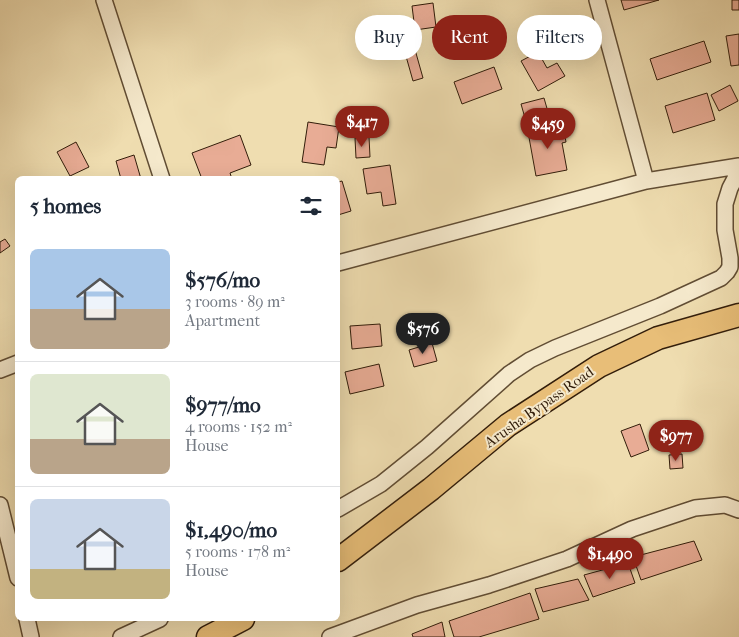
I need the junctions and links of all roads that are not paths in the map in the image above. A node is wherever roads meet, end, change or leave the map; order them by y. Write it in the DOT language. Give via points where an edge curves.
graph roads {
  1 [pos="104,0"];
  2 [pos="597,0"];
  3 [pos="739,166"];
  4 [pos="739,172"];
  5 [pos="161,176"];
  6 [pos="646,181"];
  7 [pos="340,262"];
  8 [pos="739,315"];
  9 [pos="15,364"];
  10 [pos="0,370"];
  11 [pos="0,505"];
  12 [pos="340,508"];
  13 [pos="739,510"];
  14 [pos="340,558"];
  15 [pos="15,566"];
  16 [pos="27,621"];
  17 [pos="156,621"];
  18 [pos="239,621"];
  19 [pos="31,637"];
  20 [pos="121,637"];
  21 [pos="208,637"];
  22 [pos="330,637"];
  1 -- 5 [label="street"];
  2 -- 6 [label="street"];
  3 -- 6 [label="street"];
  4 -- 12 [label="street" via="725,204 730,267 721,278 530,360 509,374 381,484"];
  6 -- 7 [label="street"];
  8 -- 14 [label="main road, Arusha Bypass Road" via="658,338 599,366 508,425"];
  9 -- 10 [label="street"];
  11 -- 15 [label="street"];
  13 -- 22 [label="street" via="725,505 695,508 632,529 567,559 417,605"];
  16 -- 19 [label="street"];
  17 -- 20 [label="street"];
  18 -- 21 [label="main road"];
}
